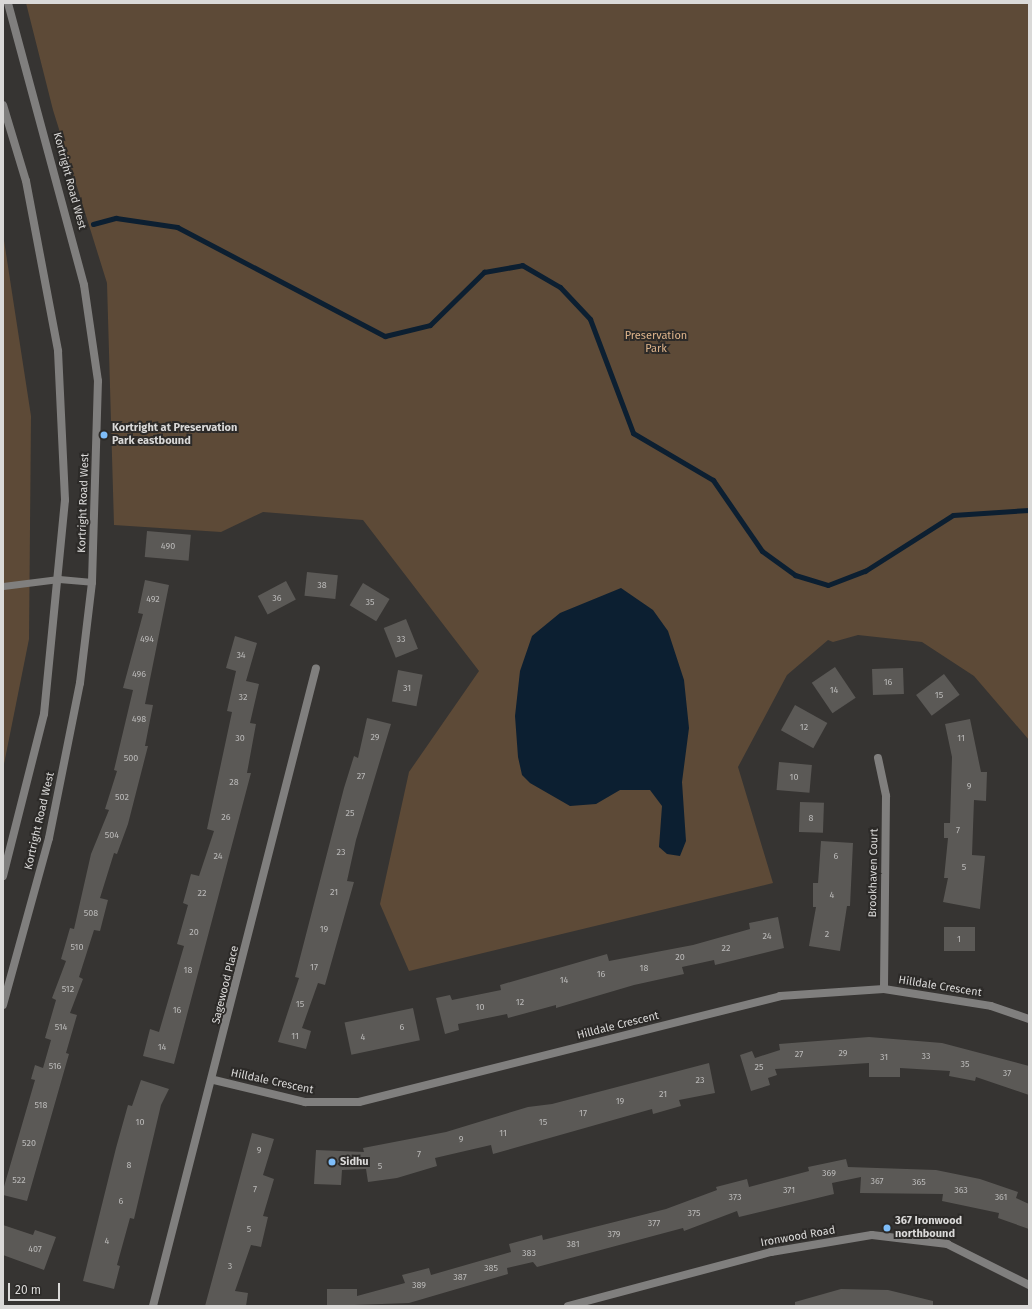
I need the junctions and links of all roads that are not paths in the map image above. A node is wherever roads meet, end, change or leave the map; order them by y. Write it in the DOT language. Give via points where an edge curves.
graph roads {
  1 [pos="8,3"];
  2 [pos="3,105"];
  3 [pos="59,579"];
  4 [pos="92,582"];
  5 [pos="3,586"];
  6 [pos="316,668"];
  7 [pos="878,758"];
  8 [pos="3,876"];
  9 [pos="884,990"];
  10 [pos="3,1005"];
  11 [pos="1029,1019"];
  12 [pos="214,1080"];
  13 [pos="1029,1285"];
  14 [pos="153,1306"];
  15 [pos="568,1306"];
  1 -- 4 [label="street, Kortright Road West" via="85,292 98,381"];
  2 -- 3 [label="street, Kortright Road West" via="26,181 58,351 65,500"];
  3 -- 4 [label="lane"];
  3 -- 5 [label="lane"];
  3 -- 8 [label="street, Kortright Road West" via="44,714"];
  4 -- 10 [label="street, Kortright Road West" via="80,683 49,838"];
  6 -- 12 [label="street, Sagewood Place"];
  7 -- 9 [label="street, Brookhaven Court" via="886,796"];
  9 -- 11 [label="street, Hilldale Crescent" via="991,1006"];
  9 -- 12 [label="street, Hilldale Crescent" via="780,996 359,1102 305,1102"];
  12 -- 14 [label="street, Sagewood Place"];
  13 -- 15 [label="street, Ironwood Road" via="1017,1276 946,1244 872,1235 771,1252"];
}
